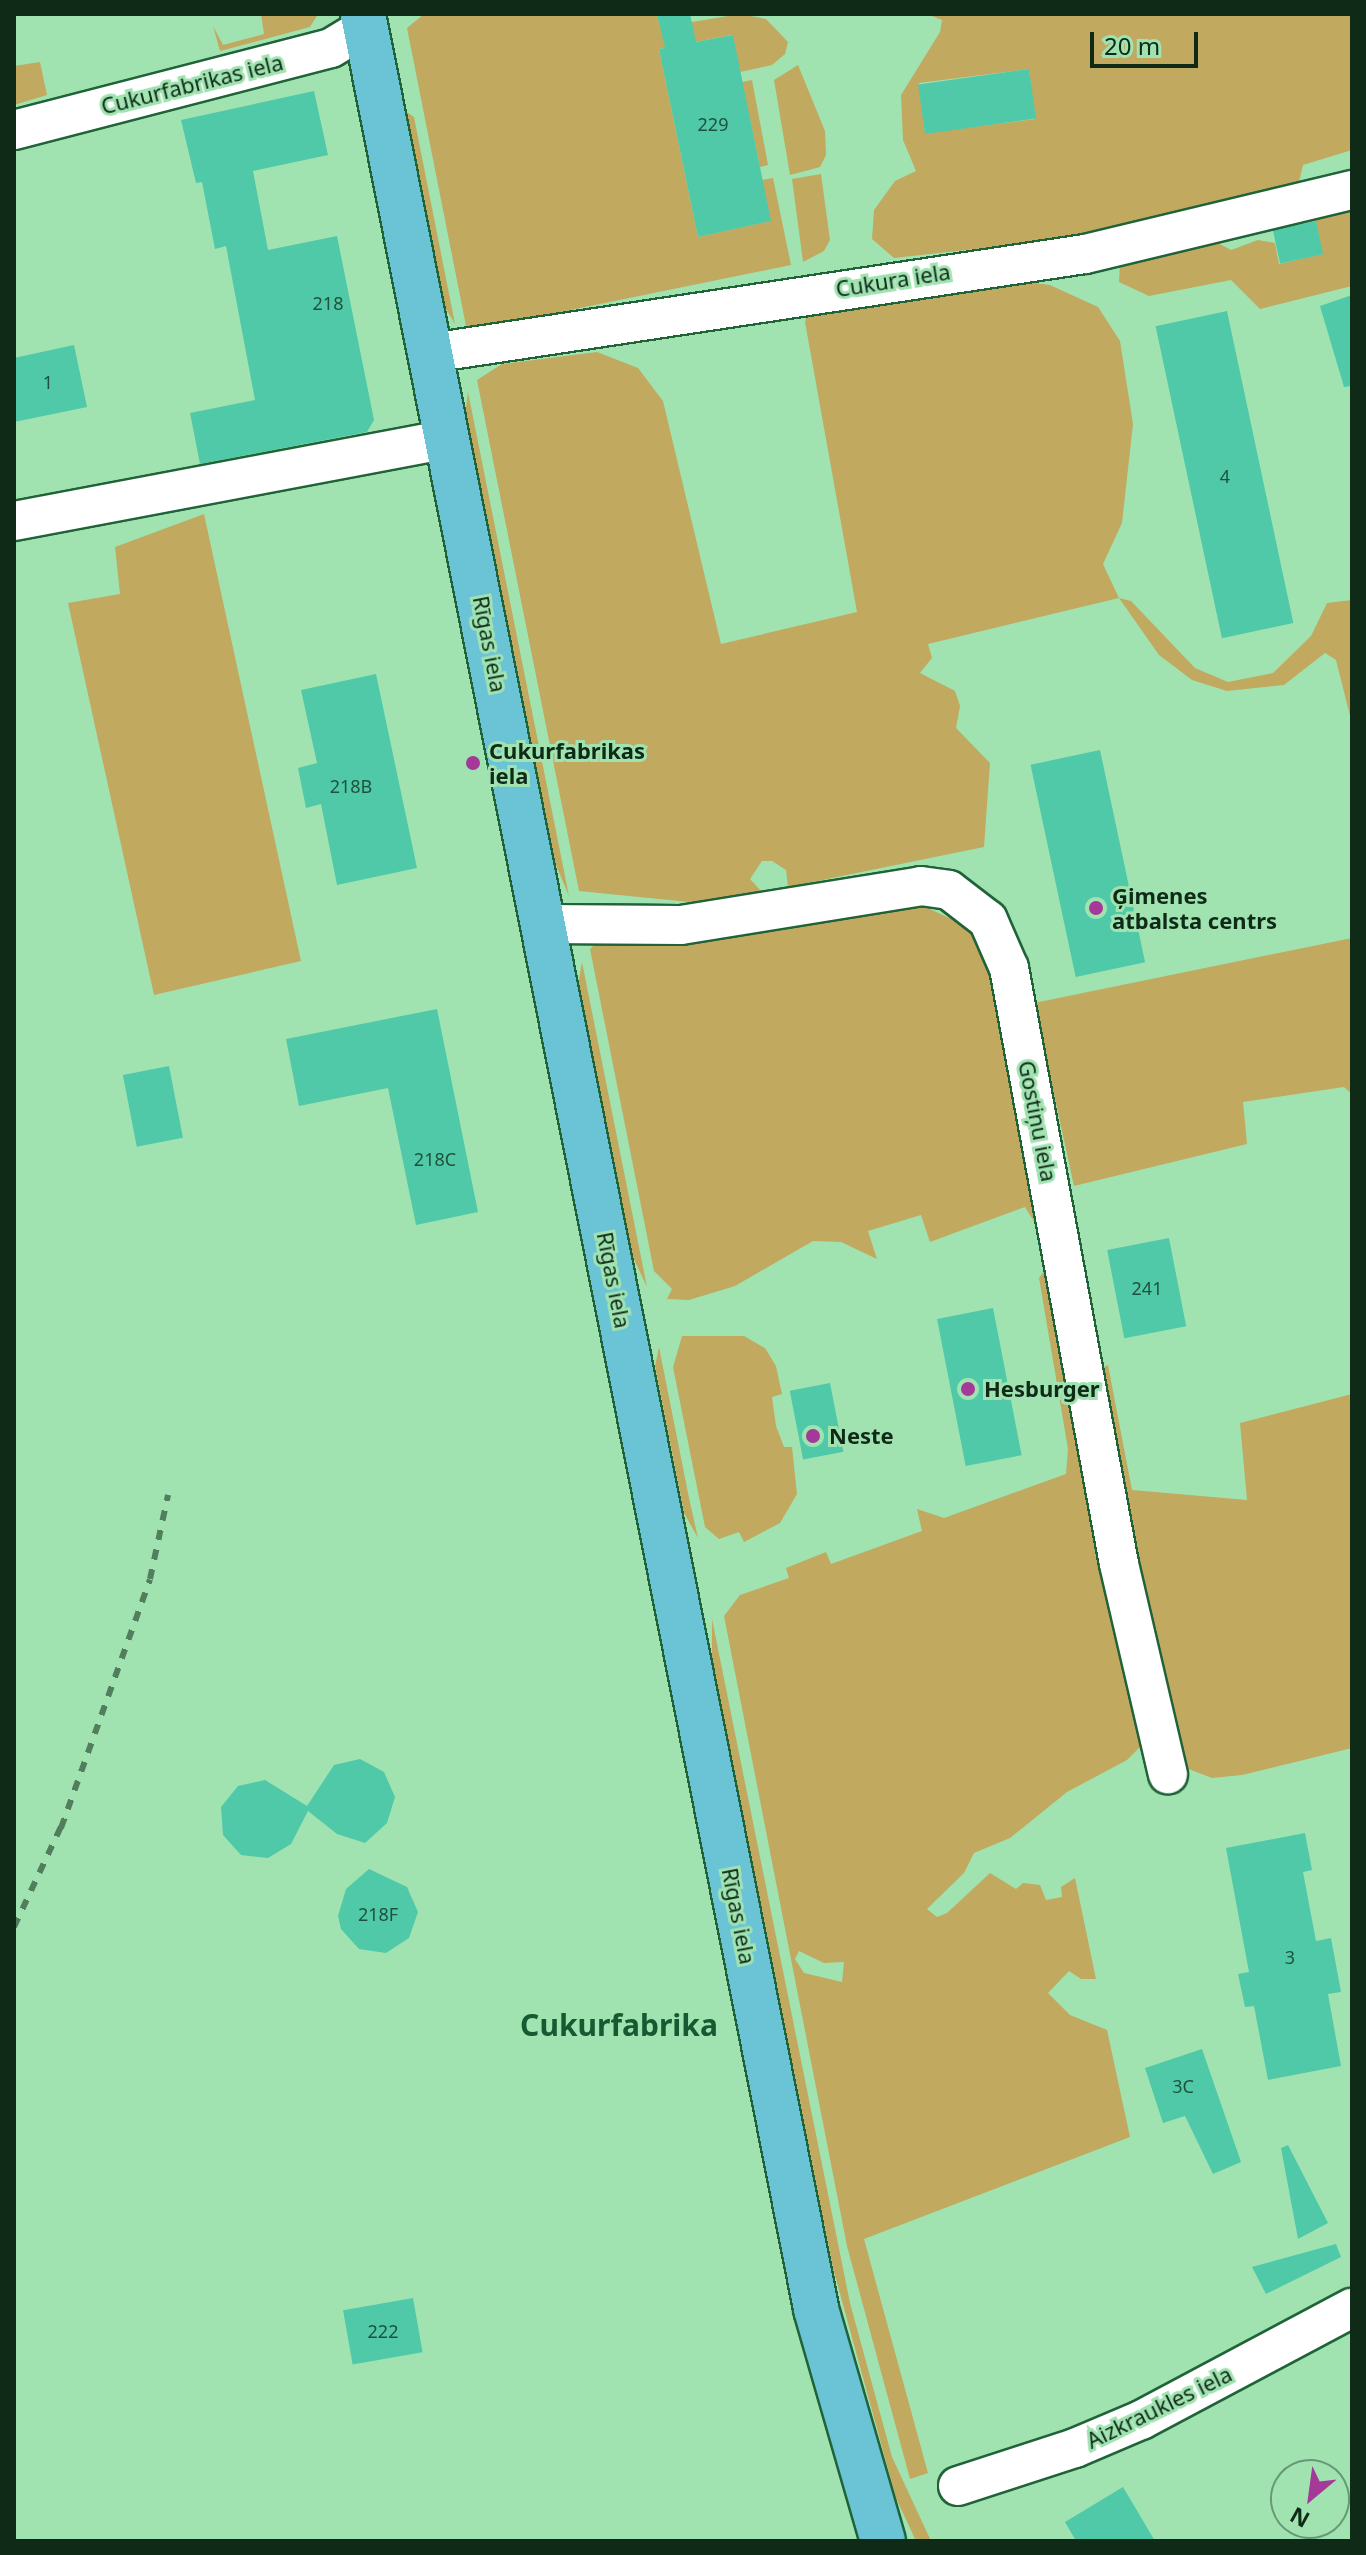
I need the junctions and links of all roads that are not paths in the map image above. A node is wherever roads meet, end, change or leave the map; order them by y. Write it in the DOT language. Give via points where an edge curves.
graph roads {
  1 [pos="364,20"];
  2 [pos="14,130"];
  3 [pos="1352,190"];
  4 [pos="431,353"];
  5 [pos="449,439"];
  6 [pos="14,521"];
  7 [pos="546,924"];
  8 [pos="1168,1774"];
  9 [pos="1352,2308"];
  10 [pos="958,2486"];
  11 [pos="883,2541"];
  1 -- 2 [label="street, Cukurfabrikas iela" via="331,48"];
  1 -- 4 [label="highway, Rīgas iela"];
  3 -- 4 [label="street, Cukura iela" via="1085,254"];
  4 -- 5 [label="highway, Rīgas iela"];
  5 -- 6 [label="street"];
  5 -- 7 [label="highway, Rīgas iela"];
  7 -- 8 [label="street, Gostiņu iela" via="681,925 921,886 949,890 988,920 1009,968 1119,1564"];
  7 -- 11 [label="highway, Rīgas iela" via="816,2309"];
  9 -- 10 [label="street, Aizkraukles iela" via="1141,2420"];
}
